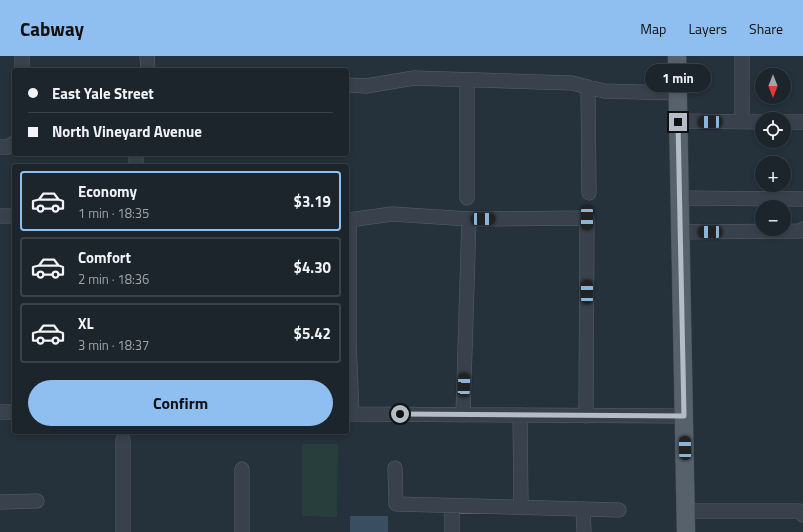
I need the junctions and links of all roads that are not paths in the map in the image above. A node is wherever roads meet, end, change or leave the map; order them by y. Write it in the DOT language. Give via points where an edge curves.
graph roads {
  1 [pos="22,56"];
  2 [pos="147,56"];
  3 [pos="677,56"];
  4 [pos="742,56"];
  5 [pos="22,68"];
  6 [pos="149,68"];
  7 [pos="467,80"];
  8 [pos="349,85"];
  9 [pos="588,87"];
  10 [pos="678,93"];
  11 [pos="678,122"];
  12 [pos="742,122"];
  13 [pos="755,122"];
  14 [pos="791,122"];
  15 [pos="803,122"];
  16 [pos="12,144"];
  17 [pos="0,147"];
  18 [pos="589,194"];
  19 [pos="467,198"];
  20 [pos="680,198"];
  21 [pos="803,199"];
  22 [pos="0,216"];
  23 [pos="12,216"];
  24 [pos="469,219"];
  25 [pos="681,232"];
  26 [pos="802,232"];
  27 [pos="0,412"];
  28 [pos="12,412"];
  29 [pos="350,414"];
  30 [pos="463,415"];
  31 [pos="520,415"];
  32 [pos="586,416"];
  33 [pos="684,416"];
  34 [pos="123,440"];
  35 [pos="395,468"];
  36 [pos="242,469"];
  37 [pos="37,501"];
  38 [pos="0,502"];
  39 [pos="452,506"];
  40 [pos="522,507"];
  41 [pos="583,509"];
  42 [pos="619,510"];
  43 [pos="686,511"];
  44 [pos="802,511"];
  45 [pos="123,532"];
  46 [pos="242,532"];
  47 [pos="452,532"];
  48 [pos="584,532"];
  49 [pos="686,532"];
  1 -- 5 [label="street"];
  2 -- 6 [label="street"];
  3 -- 10 [label="main road"];
  4 -- 12 [label="street"];
  7 -- 8 [label="street" via="414,78 366,86"];
  7 -- 9 [label="street" via="572,83"];
  7 -- 19 [label="street"];
  9 -- 10 [label="street" via="604,91"];
  9 -- 18 [label="street"];
  10 -- 11 [label="main road"];
  11 -- 12 [label="street"];
  11 -- 20 [label="main road"];
  12 -- 13 [label="street"];
  14 -- 15 [label="street"];
  16 -- 17 [label="street"];
  20 -- 21 [label="street"];
  20 -- 25 [label="main road"];
  22 -- 23 [label="street"];
  24 -- 29 [label="street" via="392,214 350,220"];
  24 -- 30 [label="street"];
  24 -- 32 [label="street" via="587,218"];
  25 -- 26 [label="street"];
  25 -- 33 [label="main road"];
  27 -- 28 [label="street"];
  29 -- 30 [label="street"];
  30 -- 31 [label="street"];
  31 -- 32 [label="street"];
  31 -- 40 [label="street"];
  32 -- 33 [label="street"];
  33 -- 43 [label="main road"];
  34 -- 45 [label="street"];
  35 -- 39 [label="street" via="396,504"];
  36 -- 46 [label="street"];
  37 -- 38 [label="street"];
  39 -- 40 [label="street"];
  39 -- 47 [label="street"];
  40 -- 41 [label="street"];
  41 -- 42 [label="street"];
  41 -- 48 [label="street"];
  43 -- 44 [label="street"];
  43 -- 49 [label="main road"];
}
